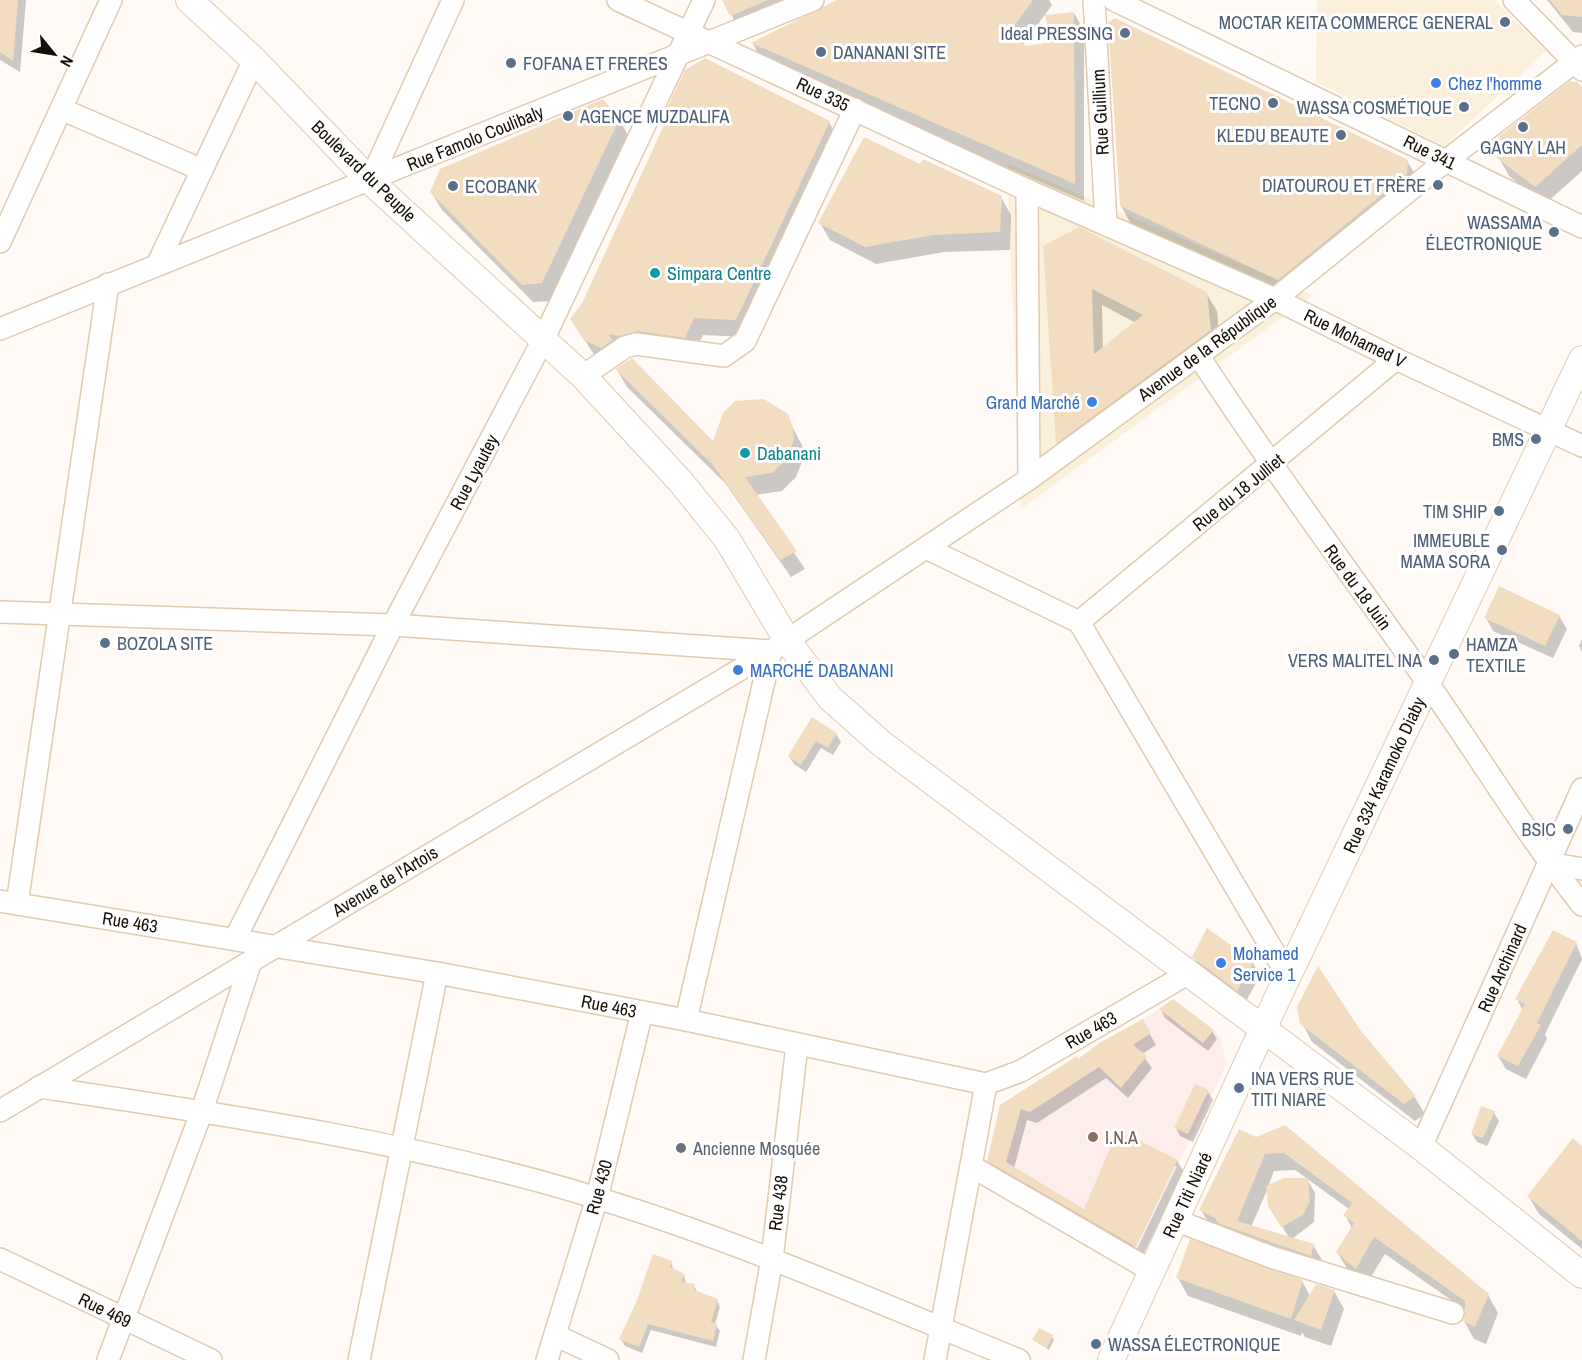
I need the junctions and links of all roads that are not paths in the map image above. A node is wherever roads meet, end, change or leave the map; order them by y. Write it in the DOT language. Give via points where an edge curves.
graph roads {
  1 [pos="111,0"];
  2 [pos="189,0"];
  3 [pos="453,0"];
  4 [pos="618,0"];
  5 [pos="704,0"];
  6 [pos="813,0"];
  7 [pos="1094,0"];
  8 [pos="1114,0"];
  9 [pos="1514,0"];
  10 [pos="688,33"];
  11 [pos="709,42"];
  12 [pos="679,54"];
  13 [pos="254,60"];
  14 [pos="1580,63"];
  15 [pos="61,109"];
  16 [pos="855,109"];
  17 [pos="1447,160"];
  18 [pos="200,170"];
  19 [pos="370,181"];
  20 [pos="1027,190"];
  21 [pos="1106,224"];
  22 [pos="1582,227"];
  23 [pos="0,242"];
  24 [pos="158,263"];
  25 [pos="108,284"];
  26 [pos="1275,299"];
  27 [pos="0,329"];
  28 [pos="544,338"];
  29 [pos="1198,355"];
  30 [pos="1582,358"];
  31 [pos="1396,359"];
  32 [pos="584,376"];
  33 [pos="1547,430"];
  34 [pos="1582,446"];
  35 [pos="1271,466"];
  36 [pos="1029,479"];
  37 [pos="926,548"];
  38 [pos="0,612"];
  39 [pos="58,615"];
  40 [pos="818,620"];
  41 [pos="1079,622"];
  42 [pos="393,626"];
  43 [pos="779,646"];
  44 [pos="1427,683"];
  45 [pos="1582,789"];
  46 [pos="1549,863"];
  47 [pos="1582,869"];
  48 [pos="8,903"];
  49 [pos="1582,905"];
  50 [pos="235,939"];
  51 [pos="277,946"];
  52 [pos="251,961"];
  53 [pos="437,973"];
  54 [pos="1189,973"];
  55 [pos="1288,976"];
  56 [pos="642,1012"];
  57 [pos="686,1020"];
  58 [pos="1263,1030"];
  59 [pos="797,1046"];
  60 [pos="986,1084"];
  61 [pos="39,1088"];
  62 [pos="0,1111"];
  63 [pos="202,1111"];
  64 [pos="402,1147"];
  65 [pos="1421,1147"];
  66 [pos="971,1166"];
  67 [pos="597,1198"];
  68 [pos="1175,1221"];
  69 [pos="0,1259"];
  70 [pos="772,1259"];
  71 [pos="1152,1271"];
  72 [pos="1582,1275"];
  73 [pos="1453,1313"];
  74 [pos="124,1318"];
  75 [pos="941,1328"];
  76 [pos="555,1335"];
  77 [pos="108,1360"];
  78 [pos="211,1360"];
  79 [pos="358,1360"];
  80 [pos="547,1360"];
  81 [pos="609,1360"];
  82 [pos="754,1360"];
  83 [pos="935,1360"];
  84 [pos="1018,1360"];
  85 [pos="1111,1360"];
  1 -- 15 [label="street"];
  2 -- 13 [label="main road, Boulevard du Peuple"];
  3 -- 19 [label="street"];
  4 -- 10 [label="street, Rue 335"];
  5 -- 10 [label="street, Rue Lyautey"];
  6 -- 11 [label="street, Rue Famolo Coulibaly"];
  7 -- 21 [label="street, Rue Guillium"];
  8 -- 17 [label="street, Rue 341"];
  9 -- 14 [label="street"];
  10 -- 11 [label="street, Rue 335"];
  10 -- 12 [label="street, Rue Lyautey"];
  11 -- 12 [label="street, Rue Famolo Coulibaly"];
  11 -- 16 [label="street, Rue 335"];
  12 -- 19 [label="street, Rue Famolo Coulibaly"];
  12 -- 28 [label="street, Rue Lyautey"];
  13 -- 18 [label="street"];
  13 -- 19 [label="main road, Boulevard du Peuple"];
  14 -- 17 [label="street, Avenue de la République"];
  15 -- 18 [label="street"];
  15 -- 23 [label="street"];
  16 -- 20 [label="street, Rue 335"];
  16 -- 32 [label="street" via="745,341 724,356 636,344"];
  17 -- 22 [label="street, Rue 341"];
  17 -- 26 [label="street, Avenue de la République"];
  18 -- 24 [label="street"];
  19 -- 24 [label="street, Rue Famolo Coulibaly"];
  19 -- 28 [label="main road, Boulevard du Peuple"];
  20 -- 21 [label="street, Rue Mohamed V"];
  20 -- 36 [label="street"];
  21 -- 26 [label="street, Rue Mohamed V"];
  24 -- 25 [label="street, Rue Famolo Coulibaly"];
  25 -- 27 [label="street, Rue Famolo Coulibaly"];
  25 -- 39 [label="street"];
  26 -- 29 [label="street, Avenue de la République"];
  26 -- 31 [label="street, Rue Mohamed V"];
  28 -- 32 [label="main road, Boulevard du Peuple"];
  28 -- 42 [label="street, Rue Lyautey"];
  29 -- 35 [label="street, Rue du 18 Juin"];
  29 -- 36 [label="street, Avenue de la République"];
  30 -- 33 [label="main road, Rue 334 Karamoko Diaby"];
  31 -- 33 [label="street, Rue Mohamed V"];
  31 -- 35 [label="street, Rue du 18 Julliet"];
  32 -- 43 [label="main road, Boulevard du Peuple" via="680,481 727,540"];
  33 -- 34 [label="street, Rue Mohamed V"];
  33 -- 44 [label="main road, Rue 334 Karamoko Diaby"];
  35 -- 41 [label="street, Rue du 18 Julliet"];
  35 -- 44 [label="street, Rue du 18 Juin"];
  36 -- 37 [label="street, Avenue de la République"];
  37 -- 40 [label="street, Avenue de la République"];
  37 -- 41 [label="street"];
  38 -- 39 [label="street"];
  39 -- 42 [label="street"];
  39 -- 48 [label="street"];
  40 -- 43 [label="street, Avenue de l'Artois"];
  41 -- 55 [label="street"];
  42 -- 43 [label="street"];
  42 -- 50 [label="street, Rue Lyautey"];
  43 -- 51 [label="street, Avenue de l'Artois"];
  43 -- 54 [label="main road, Boulevard du Peuple" via="882,744"];
  43 -- 57 [label="street"];
  44 -- 46 [label="street, Rue du 18 Juin"];
  44 -- 55 [label="main road, Rue 334 Karamoko Diaby"];
  45 -- 46 [label="street, Rue Archinard"];
  46 -- 47 [label="street"];
  46 -- 49 [label="street, Rue du 18 Juin"];
  46 -- 65 [label="street, Rue Archinard"];
  48 -- 50 [label="street, Rue 463"];
  50 -- 51 [label="street, Rue 463"];
  51 -- 52 [label="street, Avenue de l'Artois"];
  51 -- 53 [label="street, Rue 463"];
  52 -- 61 [label="street, Avenue de l'Artois"];
  52 -- 63 [label="street"];
  53 -- 56 [label="street, Rue 463"];
  53 -- 64 [label="street"];
  54 -- 58 [label="main road, Boulevard du Peuple"];
  54 -- 60 [label="street, Rue 463" via="1021,1071"];
  55 -- 58 [label="main road, Rue 334 Karamoko Diaby"];
  56 -- 57 [label="street, Rue 463"];
  56 -- 67 [label="street, Rue 430"];
  57 -- 59 [label="street, Rue 463"];
  58 -- 65 [label="main road, Boulevard du Peuple"];
  58 -- 68 [label="main road, Rue Titi Niaré"];
  59 -- 60 [label="street, Rue 463"];
  59 -- 70 [label="street, Rue 438"];
  60 -- 66 [label="street"];
  61 -- 62 [label="street, Avenue de l'Artois"];
  61 -- 63 [label="street"];
  63 -- 64 [label="street"];
  63 -- 74 [label="street"];
  64 -- 67 [label="street"];
  64 -- 79 [label="street"];
  65 -- 72 [label="main road, Boulevard du Peuple"];
  66 -- 71 [label="street"];
  66 -- 75 [label="street"];
  67 -- 70 [label="street"];
  67 -- 76 [label="street, Rue 430"];
  68 -- 71 [label="main road, Rue Titi Niaré"];
  68 -- 73 [label="street" via="1271,1257"];
  69 -- 74 [label="street, Rue 469"];
  70 -- 75 [label="street"];
  70 -- 82 [label="street, Rue 438"];
  71 -- 85 [label="main road, Rue Titi Niaré"];
  74 -- 77 [label="street"];
  74 -- 78 [label="street, Rue 469"];
  75 -- 83 [label="street"];
  75 -- 84 [label="street"];
  76 -- 80 [label="street, Rue 430"];
  76 -- 81 [label="street"];
}
